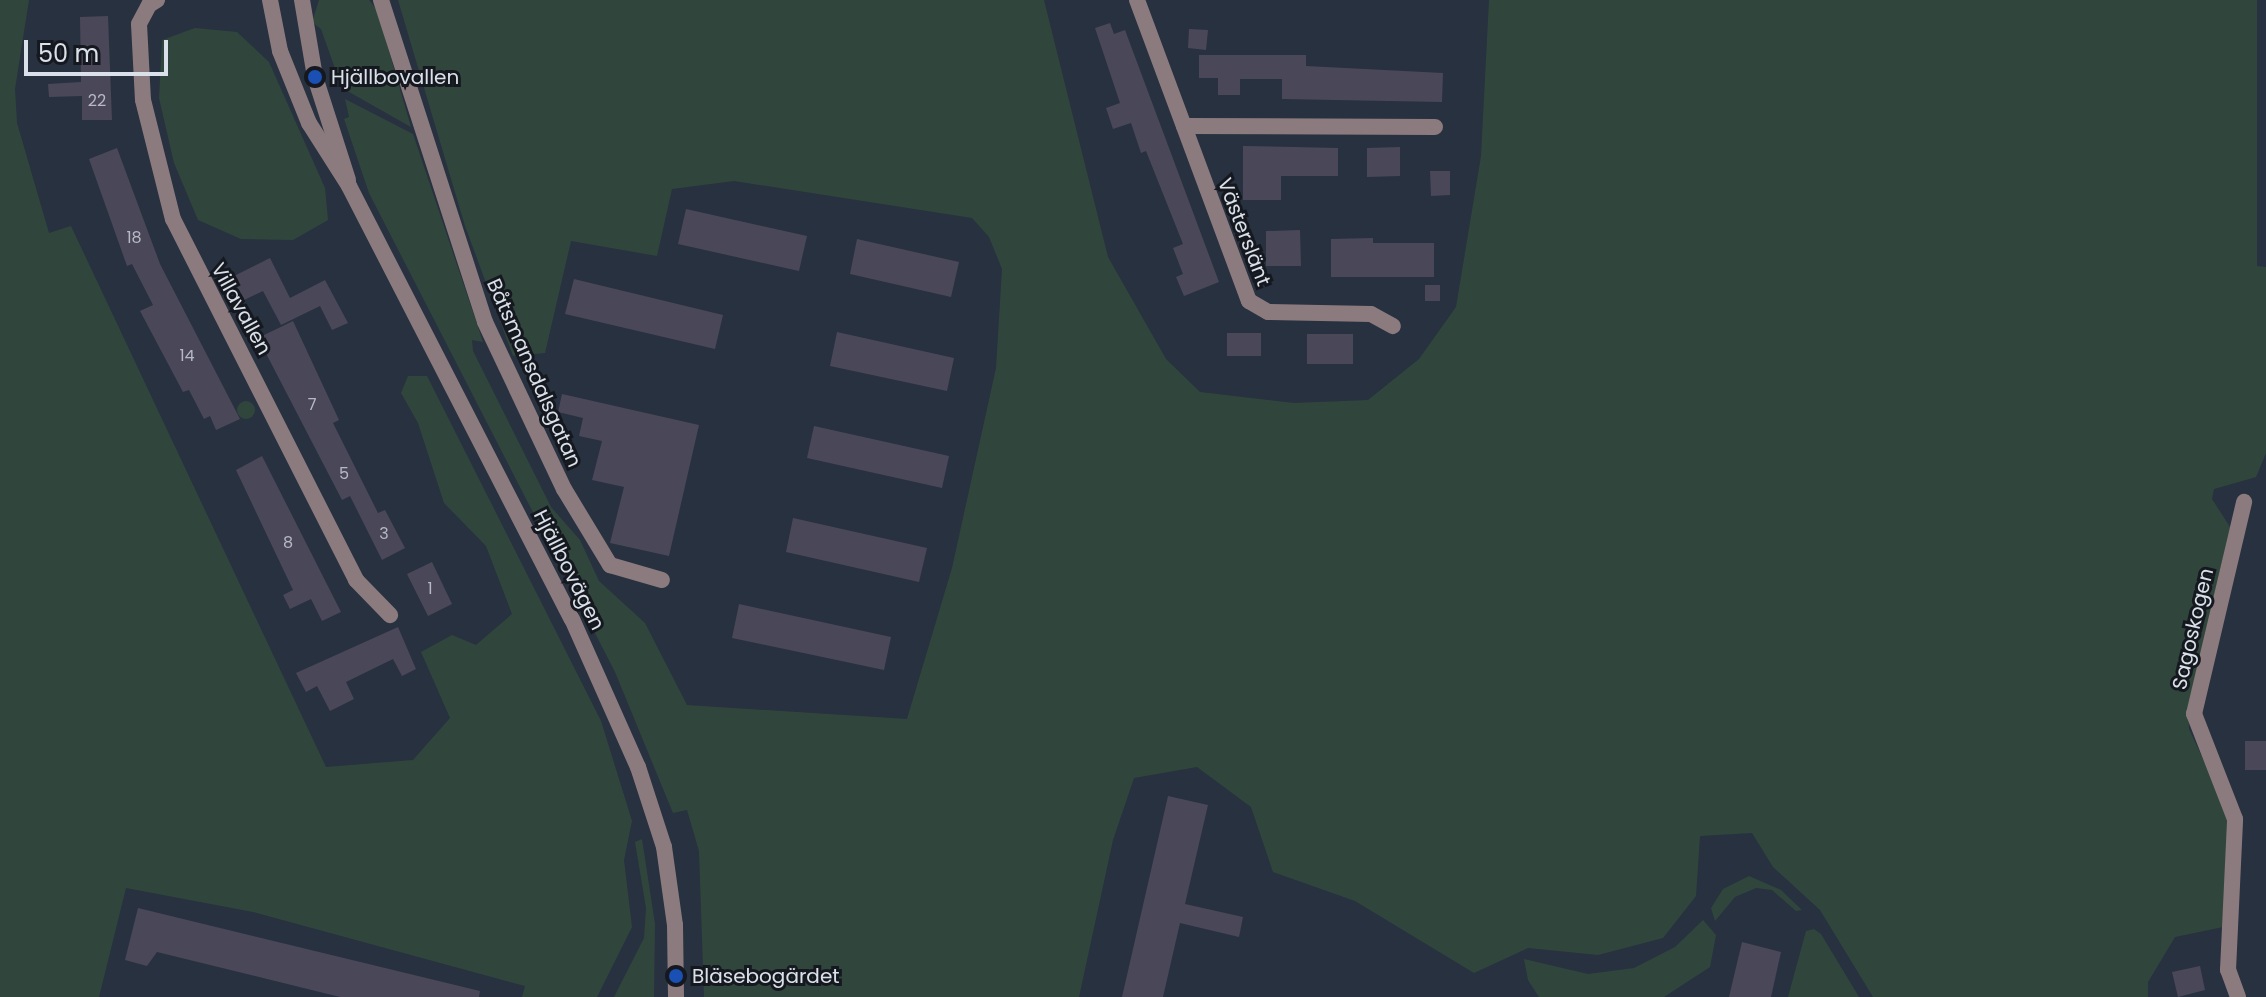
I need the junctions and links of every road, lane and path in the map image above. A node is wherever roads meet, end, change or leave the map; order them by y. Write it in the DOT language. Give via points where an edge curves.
graph roads {
  1 [pos="157,0"];
  2 [pos="270,0"];
  3 [pos="302,0"];
  4 [pos="381,0"];
  5 [pos="1137,0"];
  6 [pos="1184,126"];
  7 [pos="1435,127"];
  8 [pos="349,186"];
  9 [pos="1393,326"];
  10 [pos="2244,502"];
  11 [pos="662,580"];
  12 [pos="390,615"];
  13 [pos="676,997"];
  14 [pos="2238,997"];
  1 -- 12 [label="street, Villavallen" via="139,24 143,100 173,219 356,580"];
  2 -- 8 [label="street, Hjällbovägen" via="280,51 303,110"];
  3 -- 8 [label="street, Hjällbovägen" via="315,77"];
  4 -- 11 [label="street, Båtsmansdalsgatan" via="485,322 564,489 610,565"];
  5 -- 6 [label="street, Västerslänt"];
  6 -- 7 [label="street"];
  6 -- 9 [label="street, Västerslänt" via="1249,301 1268,312 1371,314"];
  8 -- 13 [label="street, Hjällbovägen" via="593,661 644,782 664,847 675,925"];
  10 -- 14 [label="street, Sagoskogen" via="2194,714 2235,819 2228,970"];
}
